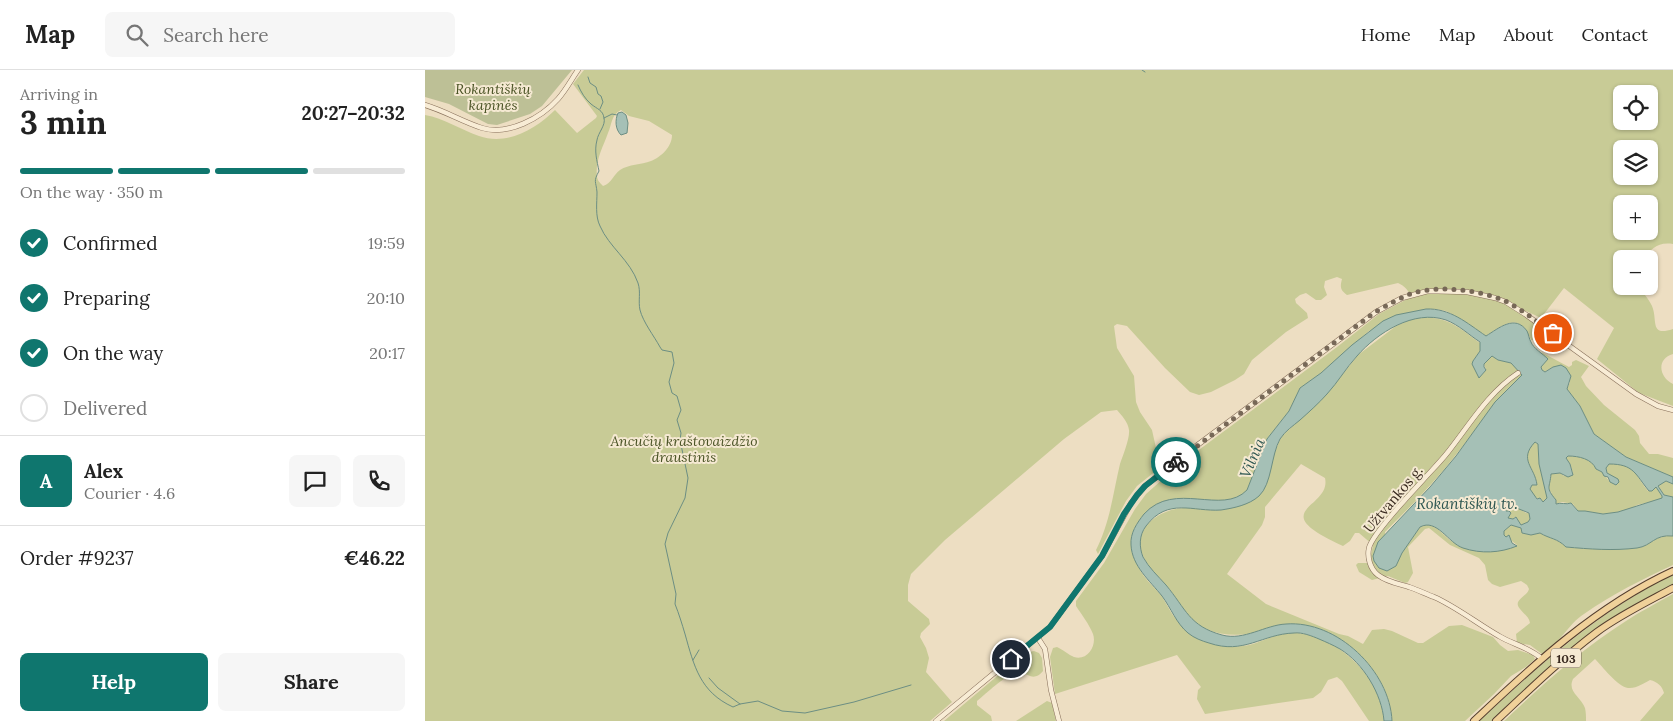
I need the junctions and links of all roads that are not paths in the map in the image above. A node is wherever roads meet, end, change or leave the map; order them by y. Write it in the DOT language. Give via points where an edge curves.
graph roads {
  1 [pos="578,70"];
  2 [pos="425,105"];
  3 [pos="1519,373"];
  4 [pos="1673,410"];
  5 [pos="1673,571"];
  6 [pos="1673,588"];
  7 [pos="1038,638"];
  8 [pos="1542,659"];
  9 [pos="936,721"];
  10 [pos="1059,721"];
  11 [pos="1474,721"];
  12 [pos="1496,721"];
  1 -- 2 [label="street" via="553,104 539,115 515,126 492,130 482,128"];
  3 -- 8 [label="street, Užtvankos g." via="1493,394 1372,540 1369,559 1378,575 1437,599"];
  4 -- 7 [label="street" via="1636,394 1506,302 1467,292 1440,290 1414,293 1375,312 1145,486 1127,509 1102,556 1059,616"];
  5 -- 8 [label="main road, 103" via="1605,610"];
  6 -- 12 [label="main road, 103" via="1591,637"];
  7 -- 9 [label="street"];
  7 -- 10 [label="street" via="1045,649"];
  8 -- 11 [label="main road, 103"];
}
